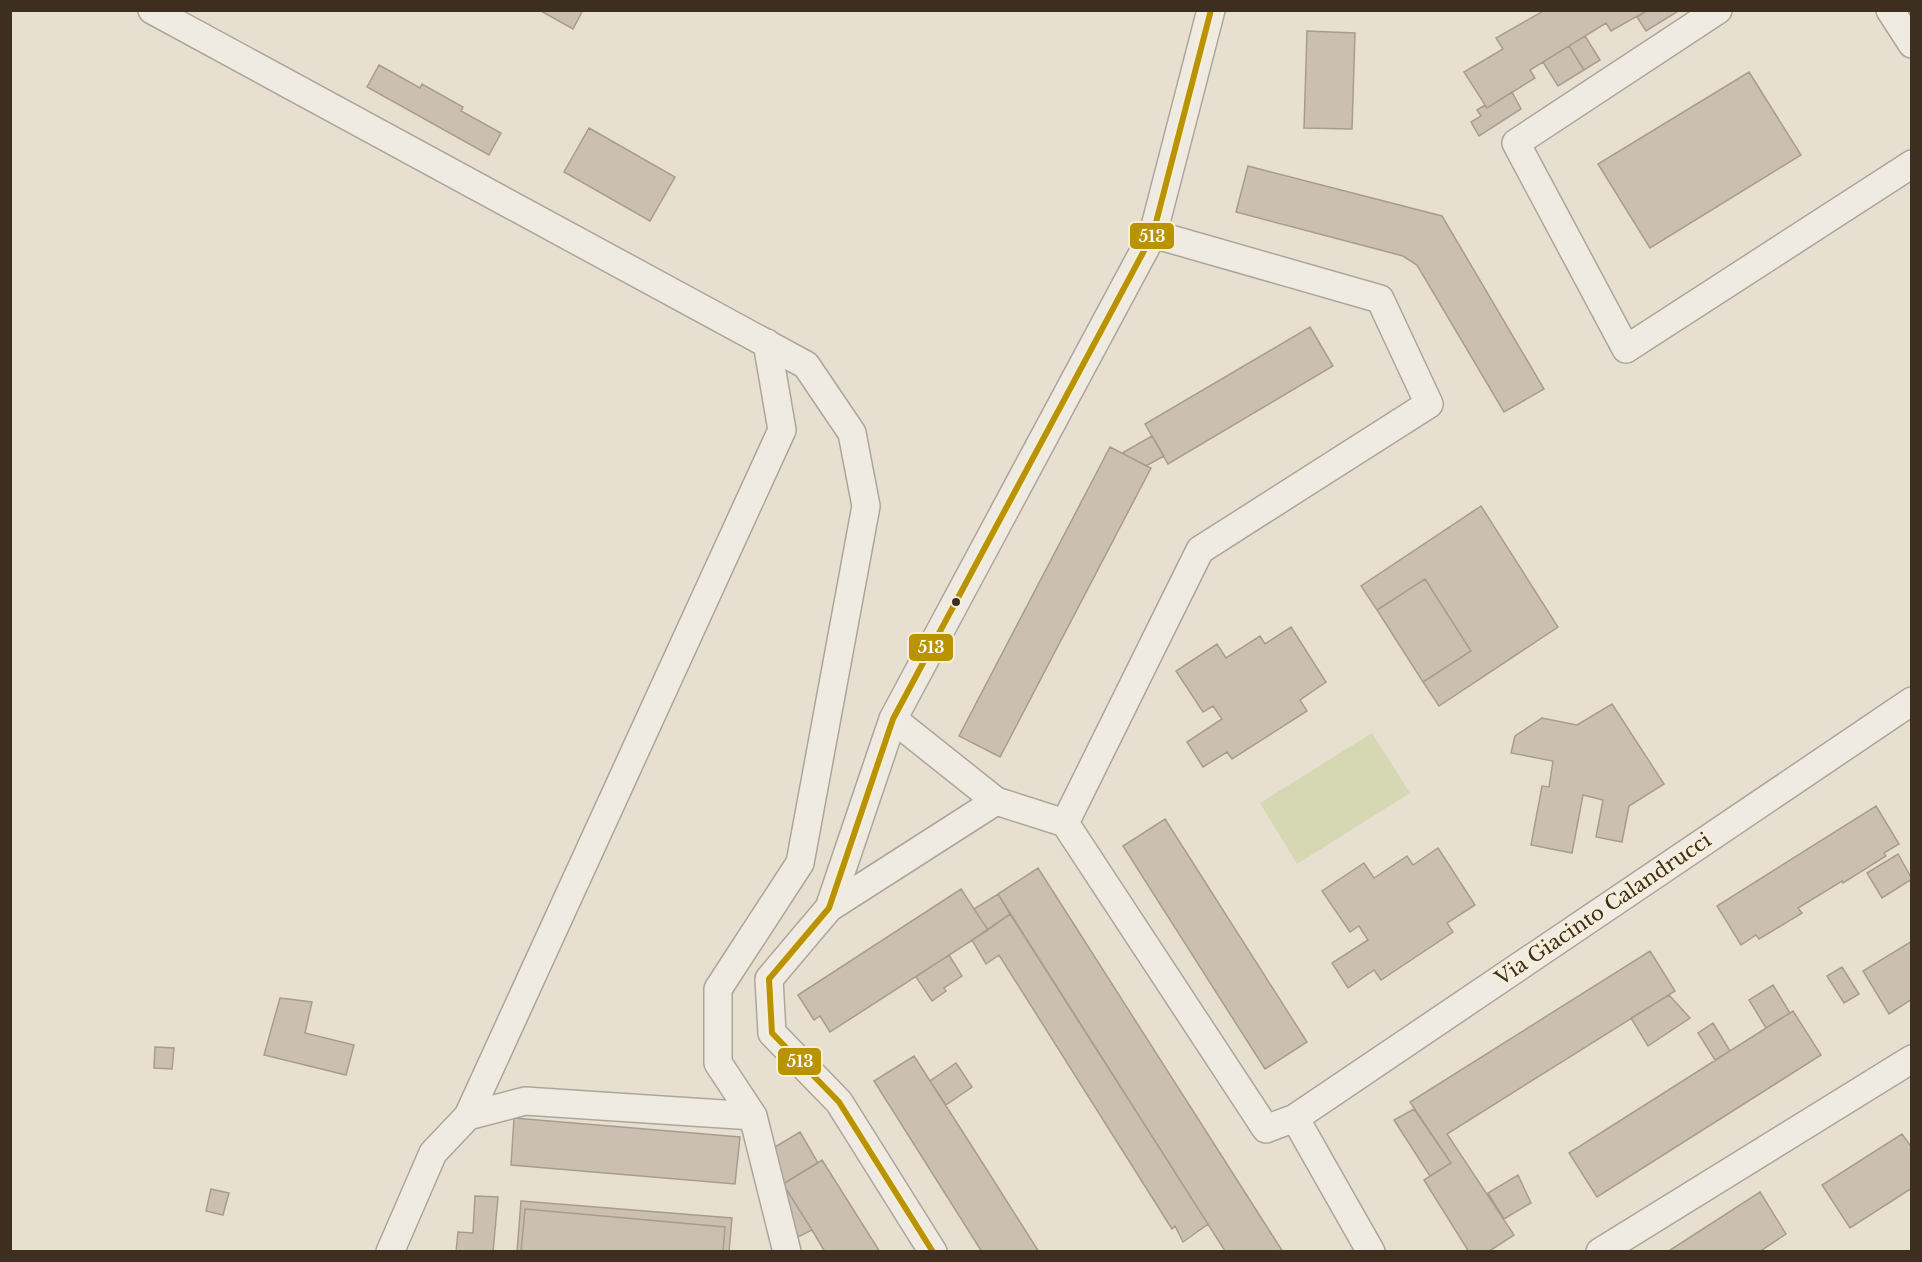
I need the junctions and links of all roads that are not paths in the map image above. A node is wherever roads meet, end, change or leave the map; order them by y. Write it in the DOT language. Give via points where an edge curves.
graph roads {
  1 [pos="152,10"];
  2 [pos="1211,10"];
  3 [pos="1718,10"];
  4 [pos="1890,10"];
  5 [pos="1911,44"];
  6 [pos="1911,164"];
  7 [pos="1153,234"];
  8 [pos="767,343"];
  9 [pos="1911,701"];
  10 [pos="893,719"];
  11 [pos="996,801"];
  12 [pos="1065,823"];
  13 [pos="829,908"];
  14 [pos="1911,1059"];
  15 [pos="468,1116"];
  16 [pos="753,1116"];
  17 [pos="1295,1118"];
  18 [pos="390,1251"];
  19 [pos="787,1251"];
  20 [pos="933,1251"];
  21 [pos="1371,1251"];
  22 [pos="1600,1251"];
  1 -- 8 [label="street"];
  2 -- 7 [label="street"];
  3 -- 6 [label="street" via="1516,143 1626,349"];
  4 -- 5 [label="street"];
  7 -- 10 [label="street"];
  7 -- 12 [label="street" via="1380,299 1429,404 1200,550"];
  8 -- 15 [label="street" via="782,430"];
  8 -- 16 [label="street" via="806,365 852,433 866,506 800,863 718,989 718,1063"];
  9 -- 17 [label="street, Via Giacinto Calandrucci"];
  10 -- 11 [label="street"];
  10 -- 13 [label="street"];
  11 -- 12 [label="street"];
  11 -- 13 [label="street"];
  12 -- 17 [label="street, Via Giacinto Calandrucci" via="1266,1129"];
  13 -- 20 [label="street" via="769,979 772,1033 839,1102"];
  14 -- 22 [label="street"];
  15 -- 16 [label="street" via="525,1101"];
  15 -- 18 [label="street" via="433,1153"];
  16 -- 19 [label="street"];
  17 -- 21 [label="street"];
}
